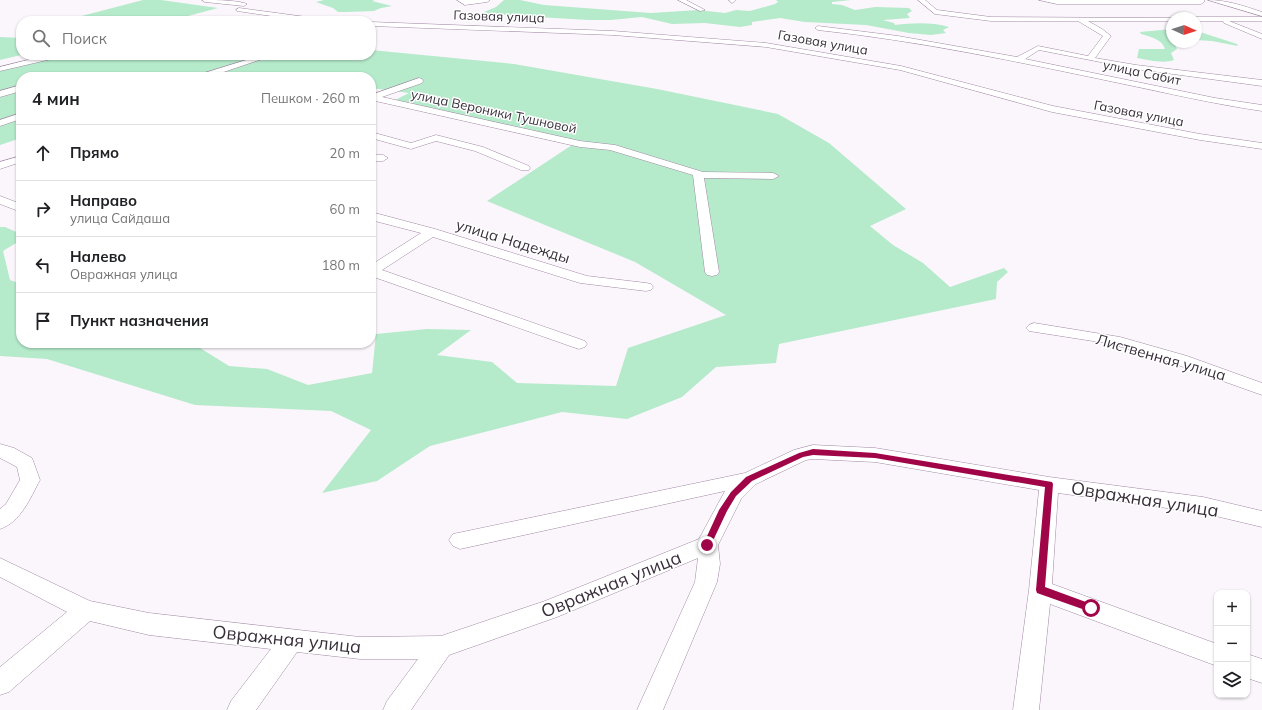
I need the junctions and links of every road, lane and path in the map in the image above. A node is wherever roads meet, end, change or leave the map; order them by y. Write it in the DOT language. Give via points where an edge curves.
graph roads {
  1 [pos="205,0"];
  2 [pos="460,0"];
  3 [pos="487,0"];
  4 [pos="681,0"];
  5 [pos="921,0"];
  6 [pos="1042,0"];
  7 [pos="1201,0"];
  8 [pos="1211,0"];
  9 [pos="246,2"];
  10 [pos="1137,2"];
  11 [pos="1151,9"];
  12 [pos="702,10"];
  13 [pos="1158,12"];
  14 [pos="1262,14"];
  15 [pos="1166,15"];
  16 [pos="284,16"];
  17 [pos="1166,18"];
  18 [pos="1079,19"];
  19 [pos="1202,19"];
  20 [pos="1219,19"];
  21 [pos="1262,20"];
  22 [pos="376,24"];
  23 [pos="818,28"];
  24 [pos="1262,37"];
  25 [pos="1090,59"];
  26 [pos="37,60"];
  27 [pos="255,60"];
  28 [pos="1018,60"];
  29 [pos="0,69"];
  30 [pos="217,72"];
  31 [pos="419,80"];
  32 [pos="1262,83"];
  33 [pos="16,89"];
  34 [pos="0,94"];
  35 [pos="376,96"];
  36 [pos="376,99"];
  37 [pos="1262,108"];
  38 [pos="16,118"];
  39 [pos="0,123"];
  40 [pos="376,136"];
  41 [pos="1262,146"];
  42 [pos="376,158"];
  43 [pos="383,158"];
  44 [pos="16,161"];
  45 [pos="0,166"];
  46 [pos="525,168"];
  47 [pos="698,175"];
  48 [pos="772,176"];
  49 [pos="0,200"];
  50 [pos="16,206"];
  51 [pos="376,217"];
  52 [pos="431,232"];
  53 [pos="376,268"];
  54 [pos="712,272"];
  55 [pos="376,273"];
  56 [pos="646,287"];
  57 [pos="1034,328"];
  58 [pos="580,344"];
  59 [pos="1262,389"];
  60 [pos="0,451"];
  61 [pos="749,479"];
  62 [pos="1050,484"];
  63 [pos="1262,519"];
  64 [pos="0,521"];
  65 [pos="460,540"];
  66 [pos="707,545"];
  67 [pos="0,567"];
  68 [pos="1040,590"];
  69 [pos="86,610"];
  70 [pos="292,640"];
  71 [pos="440,647"];
  72 [pos="1214,654"];
  73 [pos="1250,667"];
  74 [pos="1262,671"];
  75 [pos="0,683"];
  76 [pos="240,710"];
  77 [pos="396,710"];
  78 [pos="650,710"];
  79 [pos="1026,710"];
  1 -- 9 [label="street"];
  2 -- 3 [label="street" via="465,3"];
  4 -- 12 [label="street"];
  5 -- 18 [label="street" via="934,12 991,19"];
  6 -- 10 [label="street"];
  7 -- 10 [label="street"];
  8 -- 14 [label="street"];
  9 -- 16 [label="street" via="239,10"];
  10 -- 11 [label="street"];
  13 -- 15 [label="street"];
  17 -- 18 [label="street"];
  18 -- 25 [label="street" via="1107,36"];
  19 -- 20 [label="street"];
  20 -- 21 [label="street"];
  20 -- 24 [label="street"];
  22 -- 41 [label="street, Газовая улица" via="613,33 766,44 901,68 1052,109"];
  23 -- 28 [label="street, улица Сабит" via="890,36"];
  25 -- 28 [label="street" via="1038,48"];
  25 -- 32 [label="street"];
  26 -- 29 [label="street"];
  27 -- 30 [label="street"];
  28 -- 37 [label="street, улица Сабит"];
  31 -- 35 [label="street"];
  33 -- 34 [label="street"];
  36 -- 47 [label="street, улица Вероники Тушновой" via="580,144 611,147"];
  38 -- 39 [label="street"];
  40 -- 46 [label="street" via="411,146 436,138 479,149"];
  42 -- 43 [label="street"];
  44 -- 45 [label="street"];
  47 -- 48 [label="street"];
  47 -- 54 [label="street"];
  49 -- 50 [label="street"];
  51 -- 52 [label="street, улица Надежды"];
  52 -- 53 [label="street"];
  52 -- 56 [label="street, улица Надежды" via="586,280"];
  55 -- 58 [label="street"];
  57 -- 59 [label="street, Лиственная улица" via="1114,340 1181,360"];
  60 -- 64 [label="street" via="25,463 30,480 13,510"];
  61 -- 62 [label="street, Овражная улица" via="813,452 875,455"];
  61 -- 65 [label="street"];
  61 -- 66 [label="street, Овражная улица" via="734,494"];
  62 -- 63 [label="street, Овражная улица" via="1203,505"];
  62 -- 68 [label="street"];
  66 -- 71 [label="street, Овражная улица" via="549,610"];
  66 -- 78 [label="street" via="710,564 706,582"];
  67 -- 69 [label="street, Овражная улица"];
  68 -- 72 [label="street"];
  68 -- 79 [label="street"];
  69 -- 70 [label="street, Овражная улица" via="149,624"];
  69 -- 75 [label="street"];
  70 -- 71 [label="street, Овражная улица" via="360,648"];
  70 -- 76 [label="street"];
  71 -- 77 [label="street"];
  73 -- 74 [label="street"];
}
